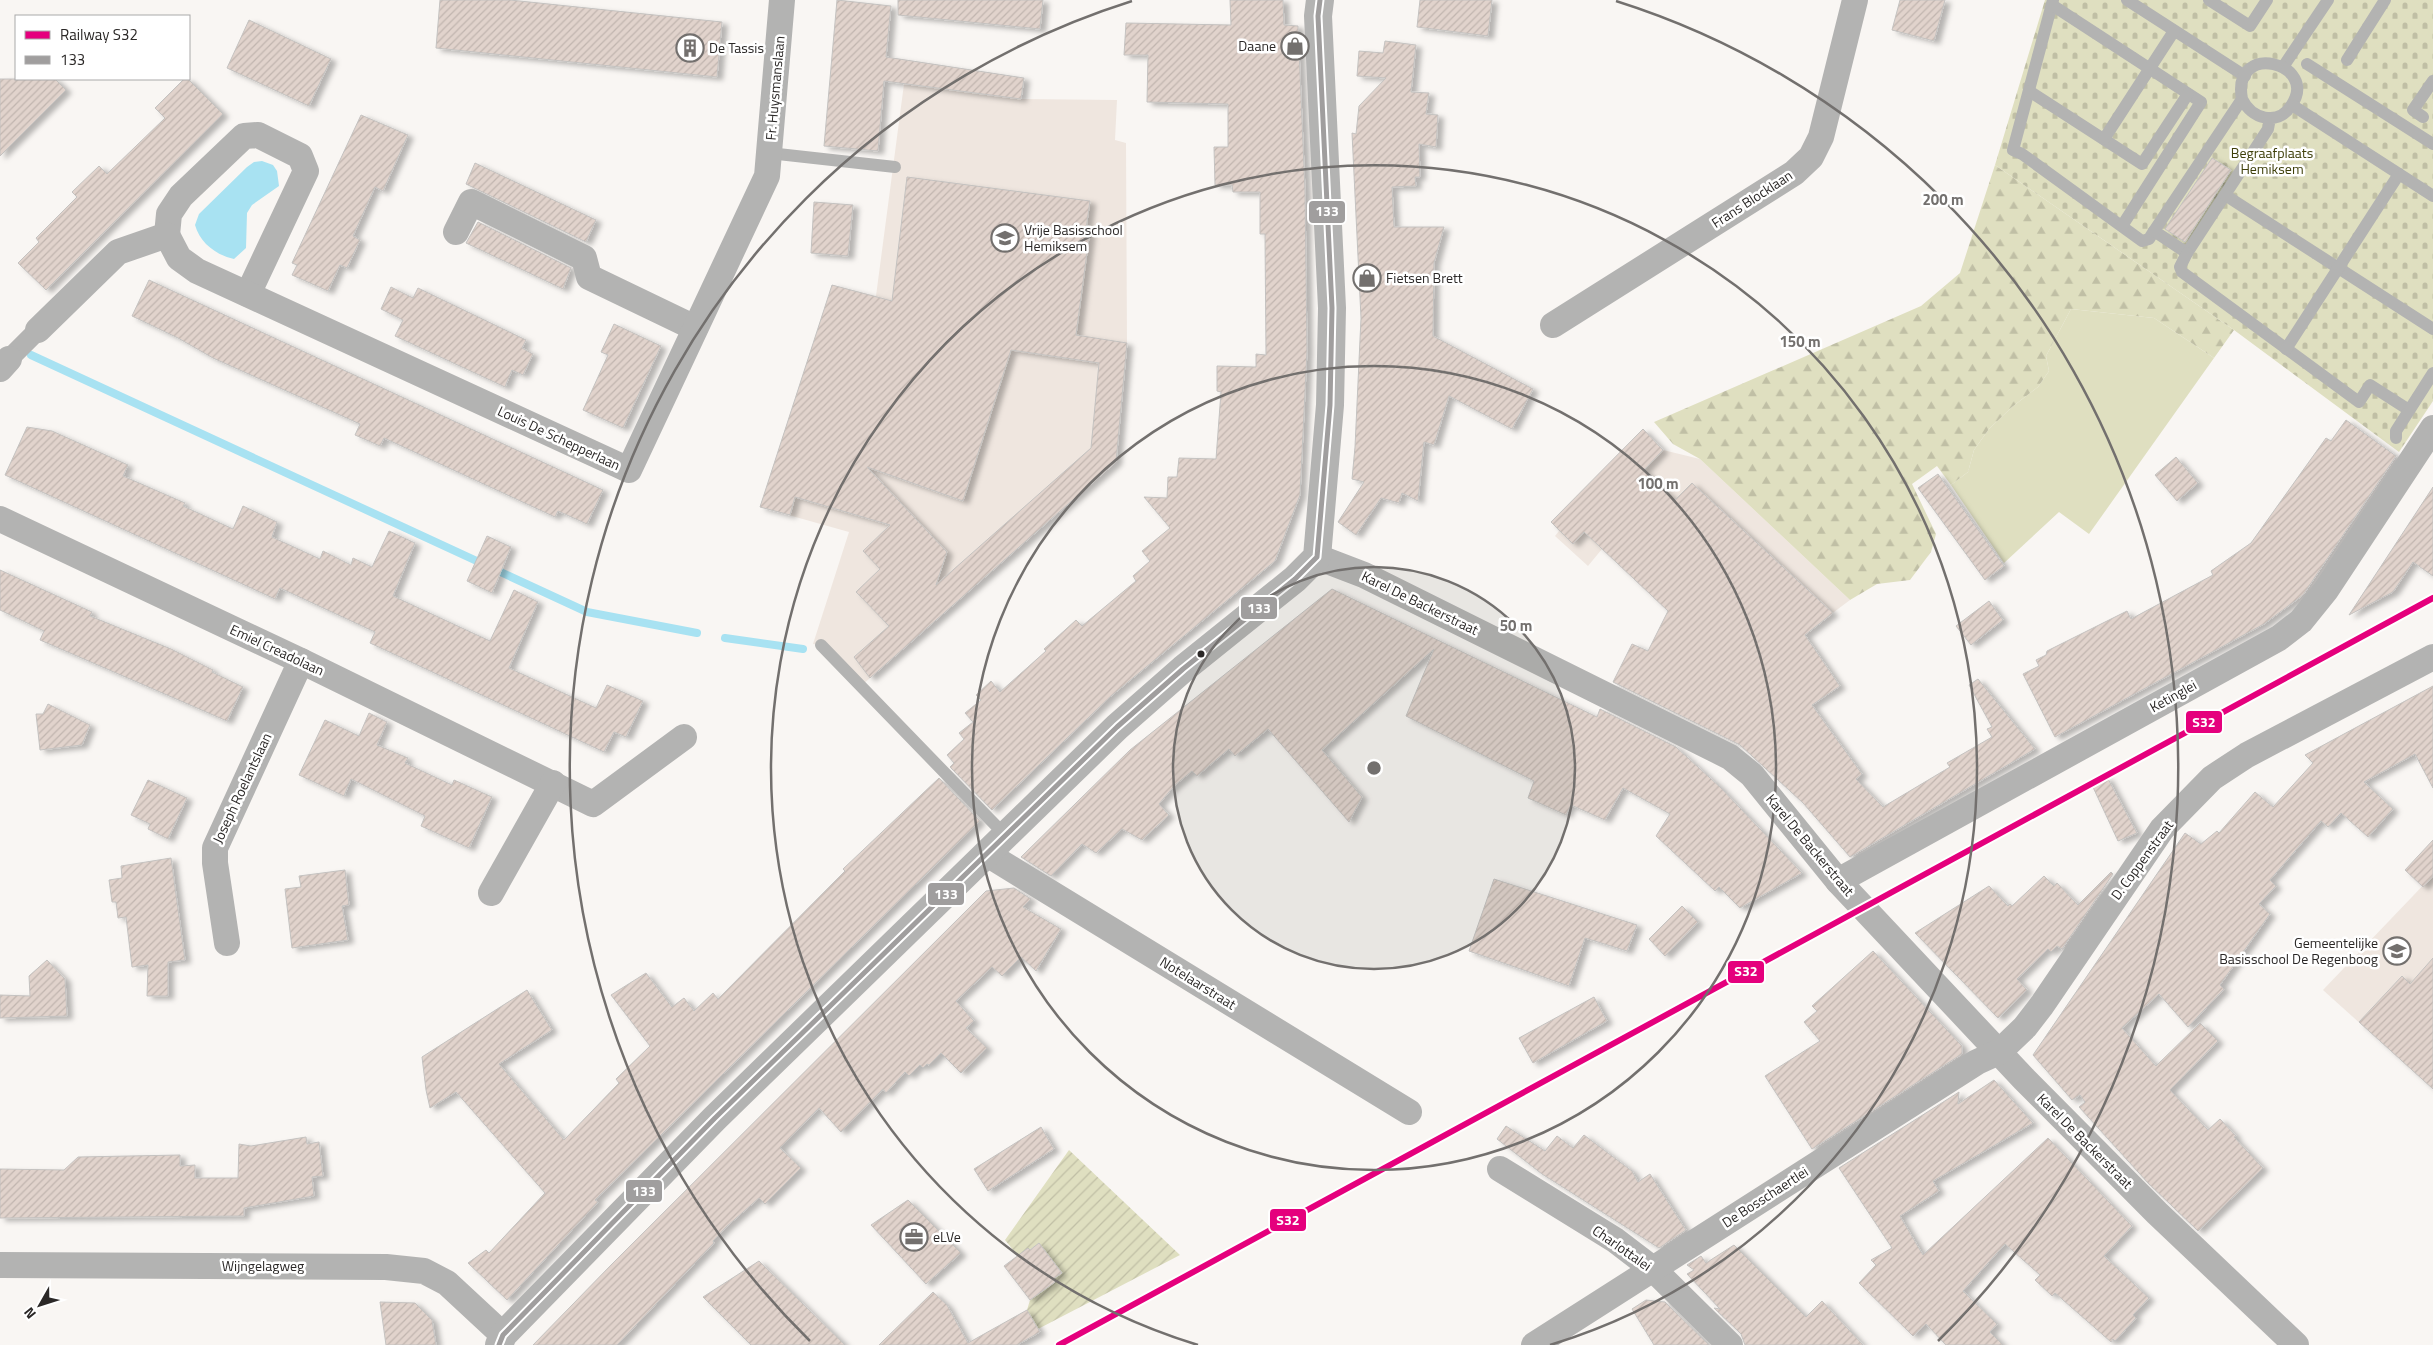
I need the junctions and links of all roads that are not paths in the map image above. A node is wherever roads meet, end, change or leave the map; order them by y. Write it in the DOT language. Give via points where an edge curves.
graph roads {
  1 [pos="782,0"];
  2 [pos="1320,0"];
  3 [pos="1855,0"];
  4 [pos="2127,0"];
  5 [pos="2209,0"];
  6 [pos="2267,0"];
  7 [pos="2328,0"];
  8 [pos="2385,0"];
  9 [pos="2052,2"];
  10 [pos="2174,30"];
  11 [pos="2347,60"];
  12 [pos="2307,64"];
  13 [pos="2283,67"];
  14 [pos="2150,68"];
  15 [pos="2245,76"];
  16 [pos="2433,80"];
  17 [pos="2029,91"];
  18 [pos="2188,94"];
  19 [pos="2242,99"];
  20 [pos="2292,105"];
  21 [pos="2428,117"];
  22 [pos="2270,118"];
  23 [pos="2414,132"];
  24 [pos="2104,139"];
  25 [pos="2433,144"];
  26 [pos="768,164"];
  27 [pos="894,166"];
  28 [pos="2399,174"];
  29 [pos="2225,196"];
  30 [pos="2433,196"];
  31 [pos="2122,226"];
  32 [pos="2154,231"];
  33 [pos="456,232"];
  34 [pos="167,235"];
  35 [pos="2187,253"];
  36 [pos="2338,268"];
  37 [pos="248,294"];
  38 [pos="1553,325"];
  39 [pos="694,328"];
  40 [pos="2433,329"];
  41 [pos="2286,349"];
  42 [pos="18,350"];
  43 [pos="2433,373"];
  44 [pos="2409,410"];
  45 [pos="2433,428"];
  46 [pos="2396,438"];
  47 [pos="0,519"];
  48 [pos="1317,557"];
  49 [pos="821,645"];
  50 [pos="2433,657"];
  51 [pos="301,661"];
  52 [pos="684,736"];
  53 [pos="553,783"];
  54 [pos="997,845"];
  55 [pos="1838,881"];
  56 [pos="491,893"];
  57 [pos="227,943"];
  58 [pos="1999,1052"];
  59 [pos="1409,1112"];
  60 [pos="1500,1169"];
  61 [pos="0,1265"];
  62 [pos="1653,1269"];
  63 [pos="501,1340"];
  64 [pos="1534,1345"];
  65 [pos="1730,1345"];
  66 [pos="2296,1345"];
  1 -- 26 [label="street, Fr. Huysmanslaan"];
  2 -- 48 [label="street" via="1332,308 1330,404"];
  3 -- 38 [label="street, Frans Blocklaan" via="1821,137 1811,157 1794,173"];
  4 -- 10 [label="lane"];
  5 -- 6 [label="lane" via="2250,26"];
  7 -- 13 [label="lane"];
  8 -- 11 [label="lane"];
  9 -- 14 [label="lane"];
  9 -- 17 [label="lane"];
  10 -- 14 [label="lane"];
  10 -- 15 [label="lane"];
  12 -- 23 [label="lane"];
  13 -- 15 [label="lane" via="2265,63 2255,66"];
  13 -- 20 [label="lane" via="2294,80 2296,88"];
  14 -- 18 [label="lane"];
  14 -- 24 [label="lane"];
  15 -- 19 [label="lane" via="2240,89"];
  16 -- 21 [label="lane" via="2414,110"];
  17 -- 24 [label="lane"];
  17 -- 31 [label="lane" via="2013,150"];
  18 -- 24 [label="lane" via="2142,164"];
  18 -- 31 [label="lane" via="2201,102"];
  19 -- 22 [label="lane" via="2254,114"];
  19 -- 32 [label="lane"];
  20 -- 22 [label="lane" via="2279,116"];
  20 -- 28 [label="lane"];
  21 -- 23 [label="lane"];
  22 -- 29 [label="lane" via="2268,129"];
  23 -- 25 [label="lane"];
  26 -- 27 [label="lane"];
  26 -- 39 [label="street, Louis De Schepperlaan"];
  28 -- 30 [label="lane"];
  28 -- 36 [label="lane"];
  29 -- 35 [label="lane"];
  29 -- 36 [label="lane"];
  31 -- 32 [label="lane" via="2142,241 2149,239"];
  32 -- 35 [label="lane"];
  33 -- 39 [label="street" via="471,202 584,258 589,277"];
  34 -- 37 [label="street, Louis De Schepperlaan" via="180,258 197,271"];
  34 -- 37 [label="street" via="169,214 181,196 244,136 258,135 300,156 306,171"];
  34 -- 42 [label="street" via="118,252"];
  35 -- 41 [label="lane" via="2180,267 2182,272"];
  36 -- 40 [label="lane"];
  36 -- 41 [label="lane"];
  37 -- 39 [label="street, Louis De Schepperlaan" via="629,470"];
  41 -- 44 [label="lane" via="2358,402 2370,385"];
  43 -- 44 [label="lane"];
  44 -- 46 [label="lane" via="2396,431"];
  45 -- 55 [label="street, Ketinglei" via="2326,590 2301,620 2279,638"];
  47 -- 51 [label="street, Emiel Creadolaan"];
  48 -- 54 [label="street" via="1295,579 1117,727"];
  48 -- 55 [label="street, Karel De Backerstraat" via="1364,576 1730,757 1752,775"];
  49 -- 54 [label="lane"];
  50 -- 58 [label="street, D. Coppenstraat" via="2247,755 2212,778 2162,829 2042,1005"];
  51 -- 53 [label="street, Emiel Creadolaan"];
  51 -- 57 [label="street, Joseph Roelantslaan" via="215,848 214,863"];
  52 -- 53 [label="street, Emiel Creadolaan" via="593,804"];
  53 -- 56 [label="street"];
  54 -- 59 [label="street, Notelaarstraat"];
  54 -- 63 [label="street" via="715,1118"];
  55 -- 58 [label="street, Karel De Backerstraat"];
  58 -- 62 [label="street, De Bosschaertlei" via="1977,1062"];
  58 -- 66 [label="street, Karel De Backerstraat" via="2157,1213"];
  60 -- 62 [label="street, Charlottalei" via="1614,1240"];
  61 -- 63 [label="street, Wijngelagweg" via="386,1267 424,1271 447,1283"];
  62 -- 64 [label="street, De Bosschaertlei"];
  62 -- 65 [label="street, Charlottalei"];
}
